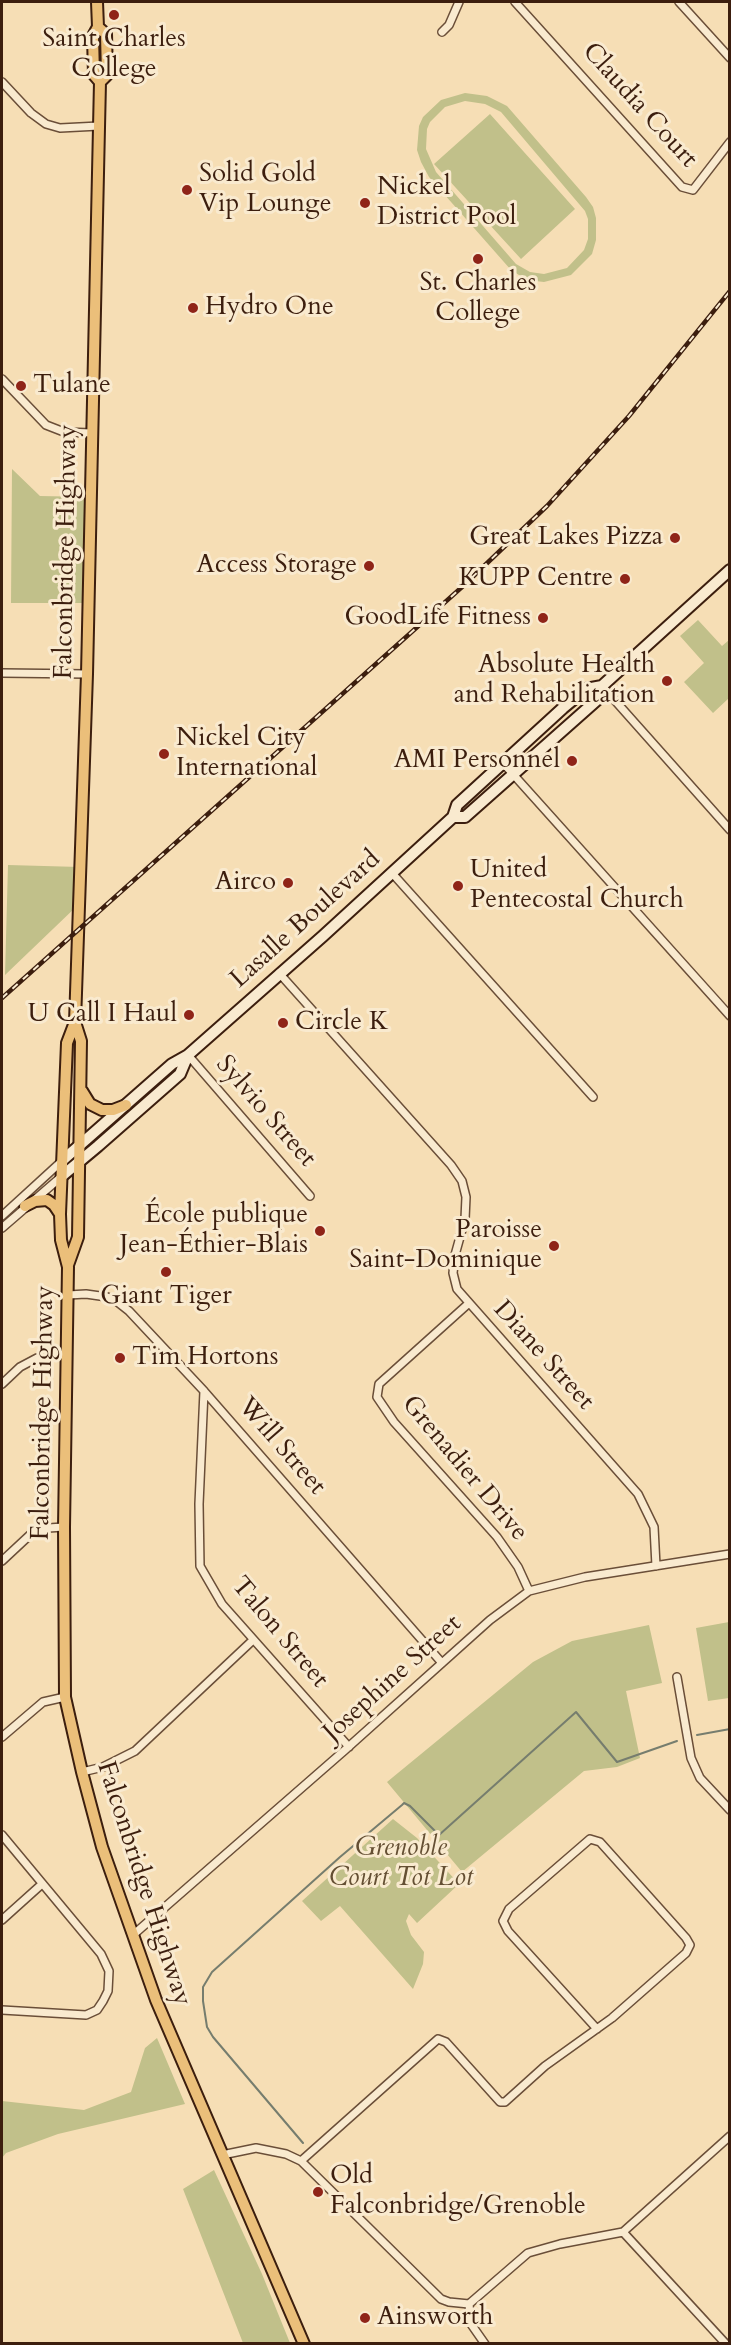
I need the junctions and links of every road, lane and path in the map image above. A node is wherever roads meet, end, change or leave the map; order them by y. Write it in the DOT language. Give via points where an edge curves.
graph roads {
  1 [pos="98,2"];
  2 [pos="459,2"];
  3 [pos="515,2"];
  4 [pos="679,2"];
  5 [pos="442,32"];
  6 [pos="729,58"];
  7 [pos="2,81"];
  8 [pos="99,126"];
  9 [pos="729,142"];
  10 [pos="2,379"];
  11 [pos="92,433"];
  12 [pos="729,570"];
  13 [pos="2,673"];
  14 [pos="87,674"];
  15 [pos="602,686"];
  16 [pos="503,763"];
  17 [pos="513,775"];
  18 [pos="453,817"];
  19 [pos="729,830"];
  20 [pos="392,873"];
  21 [pos="279,973"];
  22 [pos="729,1016"];
  23 [pos="75,1022"];
  24 [pos="188,1055"];
  25 [pos="81,1089"];
  26 [pos="592,1097"];
  27 [pos="126,1105"];
  28 [pos="80,1146"];
  29 [pos="64,1159"];
  30 [pos="79,1162"];
  31 [pos="62,1176"];
  32 [pos="310,1196"];
  33 [pos="25,1206"];
  34 [pos="60,1214"];
  35 [pos="2,1216"];
  36 [pos="2,1228"];
  37 [pos="68,1267"];
  38 [pos="68,1294"];
  39 [pos="468,1304"];
  40 [pos="66,1354"];
  41 [pos="2,1384"];
  42 [pos="204,1392"];
  43 [pos="64,1527"];
  44 [pos="729,1554"];
  45 [pos="2,1561"];
  46 [pos="656,1566"];
  47 [pos="529,1591"];
  48 [pos="253,1640"];
  49 [pos="442,1663"];
  50 [pos="677,1677"];
  51 [pos="65,1696"];
  52 [pos="2,1737"];
  53 [pos="349,1746"];
  54 [pos="81,1772"];
  55 [pos="729,1810"];
  56 [pos="2,1835"];
  57 [pos="42,1884"];
  58 [pos="2,1920"];
  59 [pos="133,1935"];
  60 [pos="2,2010"];
  61 [pos="597,2029"];
  62 [pos="729,2136"];
  63 [pos="222,2155"];
  64 [pos="301,2161"];
  65 [pos="623,2232"];
  66 [pos="469,2304"];
  67 [pos="304,2343"];
  68 [pos="485,2343"];
  69 [pos="726,2343"];
  1 -- 8 [label="main road, Falconbridge Highway" via="98,27 106,34 106,75 99,82"];
  2 -- 5 [label="street"];
  3 -- 9 [label="street, Claudia Court" via="682,187 693,190"];
  4 -- 6 [label="street"];
  7 -- 8 [label="street" via="46,124 60,128"];
  8 -- 11 [label="main road, Falconbridge Highway"];
  10 -- 11 [label="street" via="46,425 64,432"];
  11 -- 14 [label="main road, Falconbridge Highway"];
  12 -- 15 [label="main road, Lasalle Boulevard"];
  13 -- 14 [label="street"];
  14 -- 23 [label="main road, Falconbridge Highway"];
  15 -- 16 [label="main road, Lasalle Boulevard" via="586,688"];
  15 -- 17 [label="main road, Lasalle Boulevard" via="597,700"];
  15 -- 19 [label="street"];
  16 -- 17 [label="street"];
  16 -- 18 [label="main road, Lasalle Boulevard" via="457,805"];
  17 -- 18 [label="main road, Lasalle Boulevard" via="465,817"];
  17 -- 22 [label="street"];
  18 -- 20 [label="main road, Lasalle Boulevard"];
  20 -- 21 [label="main road, Lasalle Boulevard"];
  20 -- 26 [label="street"];
  21 -- 24 [label="main road, Lasalle Boulevard"];
  21 -- 39 [label="street, Diane Street" via="462,1181 465,1219 453,1274 457,1289"];
  23 -- 25 [label="main road, Falconbridge Highway" via="81,1041"];
  23 -- 29 [label="main road, Falconbridge Highway" via="68,1042"];
  24 -- 27 [label="main road, Lasalle Boulevard" via="172,1064"];
  24 -- 30 [label="main road, Lasalle Boulevard" via="180,1074"];
  24 -- 32 [label="street, Sylvio Street"];
  25 -- 27 [label="main road" via="95,1107 113,1110"];
  25 -- 28 [label="main road, Falconbridge Highway"];
  27 -- 28 [label="main road, Lasalle Boulevard"];
  28 -- 29 [label="main road, Lasalle Boulevard"];
  28 -- 30 [label="main road, Falconbridge Highway"];
  29 -- 31 [label="main road, Falconbridge Highway"];
  29 -- 35 [label="street, Lasalle Boulevard"];
  30 -- 31 [label="main road, Lasalle Boulevard"];
  30 -- 37 [label="main road, Falconbridge Highway" via="78,1237"];
  31 -- 33 [label="street, Lasalle Boulevard"];
  31 -- 34 [label="main road, Falconbridge Highway"];
  33 -- 34 [label="main road" via="42,1199 52,1203"];
  33 -- 36 [label="street, Lasalle Boulevard"];
  34 -- 37 [label="main road, Falconbridge Highway"];
  37 -- 38 [label="main road, Falconbridge Highway"];
  38 -- 40 [label="main road, Falconbridge Highway"];
  38 -- 42 [label="street, Will Street" via="86,1293 115,1300"];
  39 -- 46 [label="street, Diane Street" via="638,1494 654,1527"];
  39 -- 47 [label="street, Grenadier Drive" via="379,1384 377,1397 394,1422 497,1537"];
  40 -- 41 [label="street" via="37,1358"];
  40 -- 43 [label="main road, Falconbridge Highway"];
  42 -- 48 [label="street, Talon Street" via="200,1566 222,1604"];
  42 -- 49 [label="street, Will Street"];
  43 -- 45 [label="street" via="32,1533"];
  43 -- 51 [label="main road, Falconbridge Highway"];
  44 -- 46 [label="street, Josephine Street"];
  46 -- 47 [label="street, Josephine Street"];
  47 -- 49 [label="street, Josephine Street"];
  48 -- 53 [label="street, Talon Street"];
  48 -- 54 [label="street" via="135,1752"];
  49 -- 53 [label="street, Josephine Street"];
  50 -- 55 [label="street" via="691,1758 700,1778"];
  51 -- 52 [label="street" via="43,1702"];
  51 -- 54 [label="main road, Falconbridge Highway"];
  53 -- 59 [label="street, Josephine Street"];
  54 -- 59 [label="main road, Falconbridge Highway"];
  56 -- 57 [label="street"];
  57 -- 58 [label="street"];
  57 -- 60 [label="street" via="101,1954 110,1971 108,1991 97,2010 86,2015"];
  59 -- 63 [label="main road, Falconbridge Highway" via="156,2000"];
  61 -- 61 [label="street" via="681,1958 690,1945 605,1847 590,1839 509,1909 503,1921"];
  61 -- 64 [label="street" via="501,2102 446,2042 435,2040"];
  62 -- 65 [label="street"];
  63 -- 64 [label="street" via="256,2148"];
  63 -- 67 [label="main road, Falconbridge Highway"];
  64 -- 66 [label="street" via="433,2292 449,2302"];
  65 -- 66 [label="street" via="528,2253"];
  65 -- 69 [label="street"];
  66 -- 68 [label="street" via="471,2324"];
}
